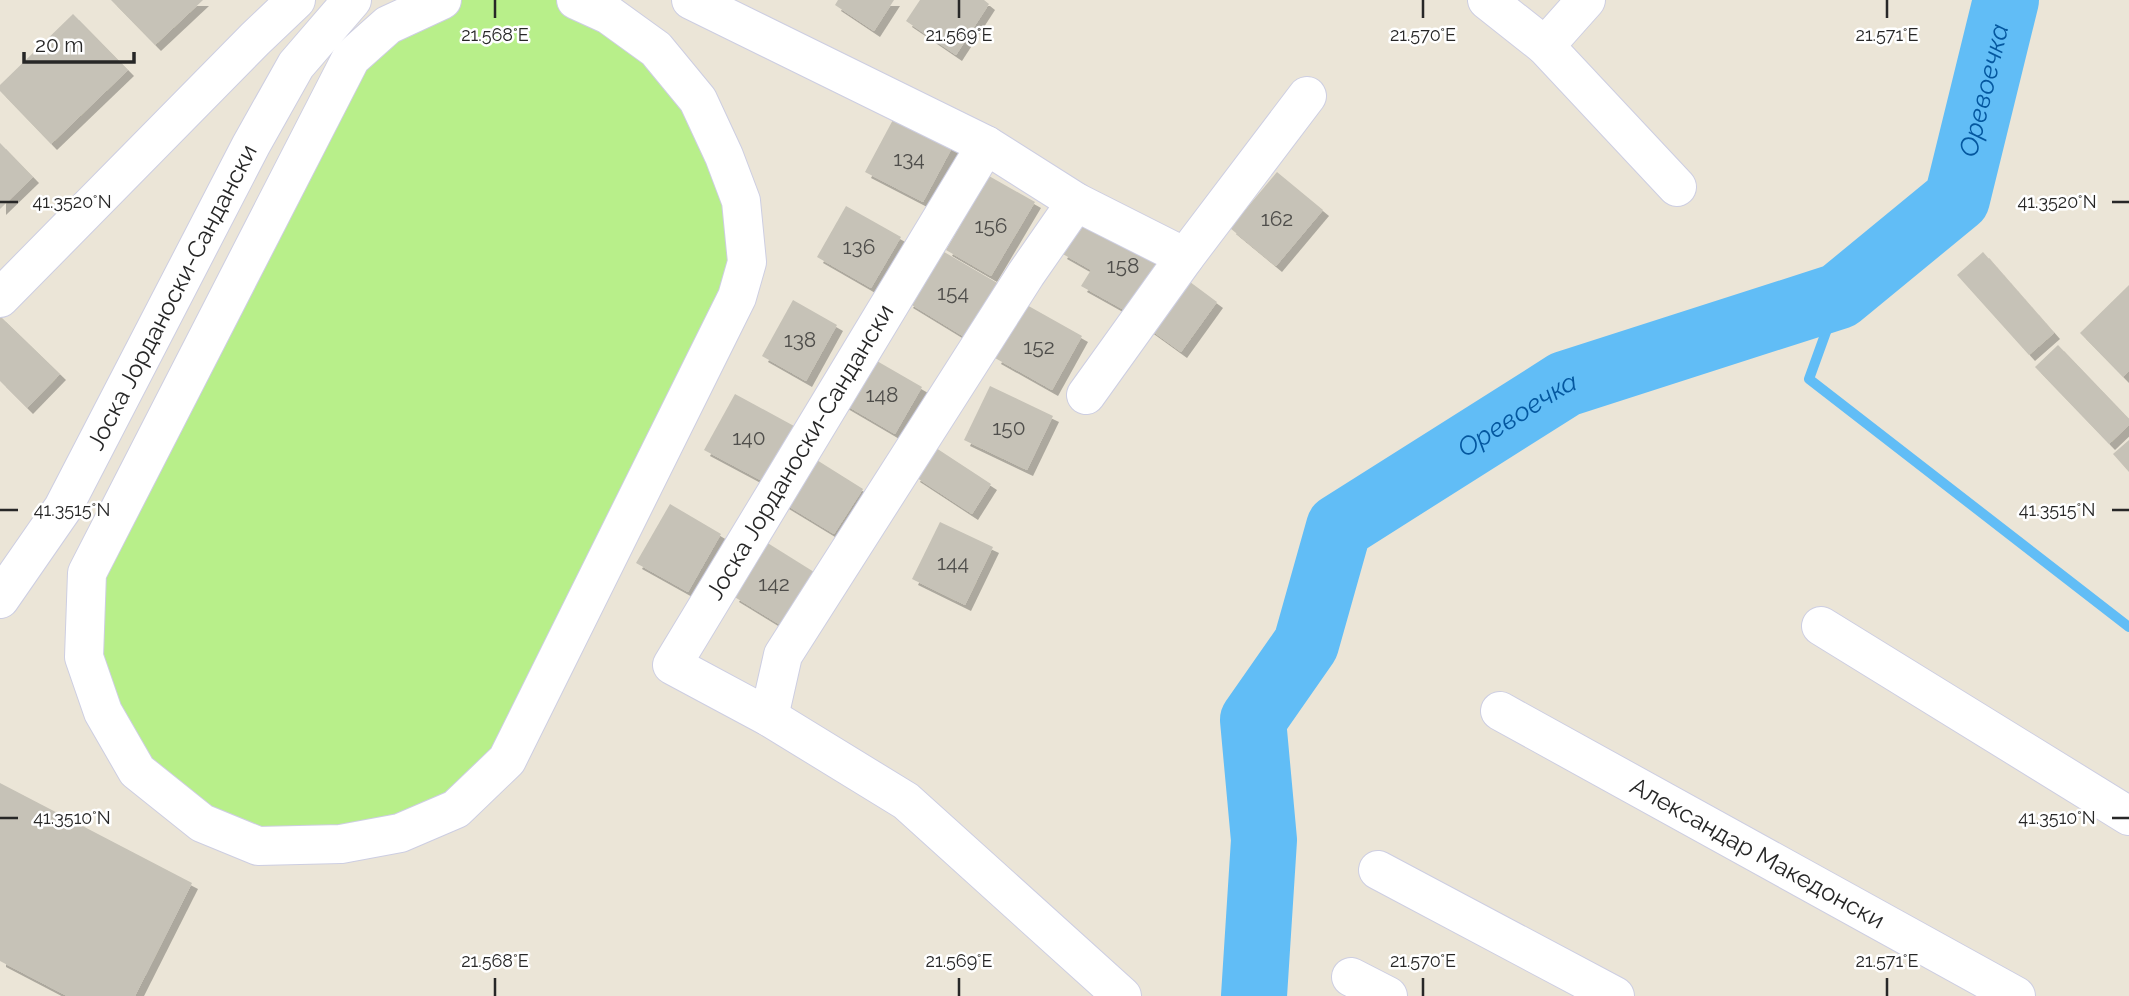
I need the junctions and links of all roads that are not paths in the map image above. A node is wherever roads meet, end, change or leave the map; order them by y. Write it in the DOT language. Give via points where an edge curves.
graph roads {
  1 [pos="296,0"];
  2 [pos="352,0"];
  3 [pos="442,0"];
  4 [pos="576,0"];
  5 [pos="691,0"];
  6 [pos="1487,0"];
  7 [pos="1586,0"];
  8 [pos="1545,46"];
  9 [pos="1307,96"];
  10 [pos="251,145"];
  11 [pos="986,145"];
  12 [pos="294,169"];
  13 [pos="1677,187"];
  14 [pos="1076,202"];
  15 [pos="1185,257"];
  16 [pos="0,298"];
  17 [pos="1086,395"];
  18 [pos="0,599"];
  19 [pos="1821,626"];
  20 [pos="1500,711"];
  21 [pos="769,718"];
  22 [pos="2129,816"];
  23 [pos="1378,870"];
  24 [pos="1350,977"];
  25 [pos="1122,996"];
  26 [pos="1388,996"];
  27 [pos="1615,996"];
  28 [pos="2016,996"];
  1 -- 16 [label="street"];
  2 -- 10 [label="street, Јоска Јорданоски-Сандански" via="296,65"];
  3 -- 12 [label="street" via="388,24 351,58"];
  4 -- 12 [label="street" via="609,15 656,49 698,100 741,201 747,262 737,298 507,760 456,809 400,833 341,844 258,846 202,823 137,771 103,712 84,657 87,573"];
  5 -- 11 [label="street"];
  6 -- 8 [label="street"];
  7 -- 8 [label="street"];
  8 -- 13 [label="street"];
  9 -- 15 [label="street"];
  10 -- 12 [label="street"];
  10 -- 18 [label="street, Јоска Јорданоски-Сандански" via="64,508"];
  11 -- 14 [label="street"];
  11 -- 21 [label="street, Јоска Јорданоски-Сандански" via="672,665"];
  14 -- 15 [label="street"];
  14 -- 21 [label="street" via="783,655"];
  15 -- 17 [label="street"];
  19 -- 22 [label="street"];
  20 -- 28 [label="street, Александар Македонски"];
  21 -- 25 [label="street, Јоска Јорданоски-Сандански" via="906,801"];
  23 -- 27 [label="street"];
  24 -- 26 [label="street"];
}
